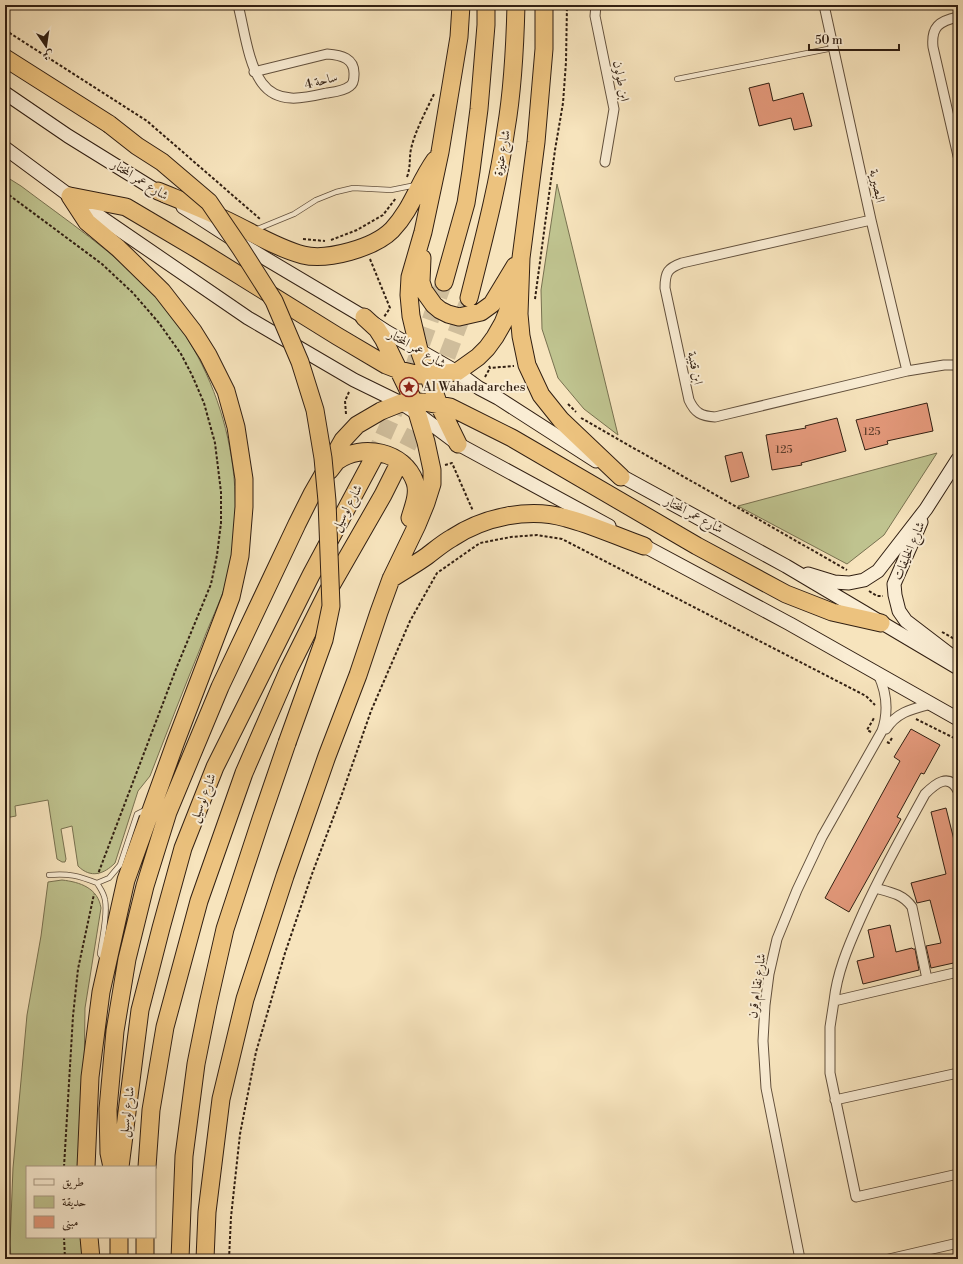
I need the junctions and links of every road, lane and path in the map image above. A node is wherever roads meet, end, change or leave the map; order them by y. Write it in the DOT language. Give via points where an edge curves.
graph roads {
  1 [pos="238,5"];
  2 [pos="461,5"];
  3 [pos="486,5"];
  4 [pos="516,5"];
  5 [pos="544,5"];
  6 [pos="567,5"];
  7 [pos="596,5"];
  8 [pos="824,5"];
  9 [pos="958,17"];
  10 [pos="5,30"];
  11 [pos="833,48"];
  12 [pos="5,58"];
  13 [pos="254,72"];
  14 [pos="677,79"];
  15 [pos="5,93"];
  16 [pos="435,93"];
  17 [pos="9,152"];
  18 [pos="440,152"];
  19 [pos="958,156"];
  20 [pos="605,162"];
  21 [pos="421,183"];
  22 [pos="404,188"];
  23 [pos="158,191"];
  24 [pos="5,192"];
  25 [pos="70,196"];
  26 [pos="872,220"];
  27 [pos="268,225"];
  28 [pos="357,230"];
  29 [pos="249,232"];
  30 [pos="423,232"];
  31 [pos="300,239"];
  32 [pos="365,246"];
  33 [pos="522,258"];
  34 [pos="444,282"];
  35 [pos="469,298"];
  36 [pos="535,299"];
  37 [pos="364,316"];
  38 [pos="380,327"];
  39 [pos="419,350"];
  40 [pos="478,357"];
  41 [pos="958,365"];
  42 [pos="527,366"];
  43 [pos="399,370"];
  44 [pos="907,371"];
  45 [pos="457,372"];
  46 [pos="427,375"];
  47 [pos="354,380"];
  48 [pos="565,400"];
  49 [pos="439,405"];
  50 [pos="411,406"];
  51 [pos="576,412"];
  52 [pos="581,418"];
  53 [pos="357,425"];
  54 [pos="458,444"];
  55 [pos="958,458"];
  56 [pos="373,459"];
  57 [pos="430,460"];
  58 [pos="396,468"];
  59 [pos="621,476"];
  60 [pos="319,482"];
  61 [pos="926,509"];
  62 [pos="479,524"];
  63 [pos="485,542"];
  64 [pos="644,546"];
  65 [pos="403,554"];
  66 [pos="786,566"];
  67 [pos="391,579"];
  68 [pos="864,580"];
  69 [pos="895,595"];
  70 [pos="958,599"];
  71 [pos="958,612"];
  72 [pos="881,623"];
  73 [pos="941,631"];
  74 [pos="958,641"];
  75 [pos="958,661"];
  76 [pos="958,668"];
  77 [pos="878,674"];
  78 [pos="931,704"];
  79 [pos="876,708"];
  80 [pos="874,718"];
  81 [pos="958,719"];
  82 [pos="911,720"];
  83 [pos="895,732"];
  84 [pos="879,738"];
  85 [pos="958,740"];
  86 [pos="958,791"];
  87 [pos="152,806"];
  88 [pos="49,875"];
  89 [pos="96,883"];
  90 [pos="875,888"];
  91 [pos="107,966"];
  92 [pos="958,972"];
  93 [pos="927,979"];
  94 [pos="834,1001"];
  95 [pos="958,1073"];
  96 [pos="835,1100"];
  97 [pos="64,1166"];
  98 [pos="86,1166"];
  99 [pos="112,1166"];
  100 [pos="120,1166"];
  101 [pos="147,1166"];
  102 [pos="958,1174"];
  103 [pos="64,1238"];
  104 [pos="89,1238"];
  105 [pos="119,1238"];
  106 [pos="145,1238"];
  107 [pos="958,1243"];
  108 [pos="65,1259"];
  109 [pos="90,1259"];
  110 [pos="119,1259"];
  111 [pos="145,1259"];
  112 [pos="180,1259"];
  113 [pos="205,1259"];
  114 [pos="229,1259"];
  115 [pos="800,1259"];
  116 [pos="889,1259"];
  1 -- 13 [label="street, ساحة 4"];
  2 -- 18 [label="highway"];
  3 -- 34 [label="highway" via="471,171 466,203"];
  4 -- 35 [label="highway, شارع عنيزة" via="516,35 506,128 498,177"];
  5 -- 33 [label="highway" via="544,48 536,142"];
  6 -- 36 [label="path" via="563,103"];
  7 -- 20 [label="street, ابن طولون" via="595,16 614,109"];
  8 -- 11 [label="street, البصيرية"];
  9 -- 19 [label="street" via="941,22 932,38"];
  10 -- 27 [label="path" via="147,121"];
  11 -- 14 [label="lane"];
  11 -- 26 [label="street, البصيرية"];
  12 -- 112 [label="highway, bridge" via="162,162 209,202 274,301 300,362 315,410 323,458 331,606 324,640 260,819 225,929 196,1064 184,1156"];
  13 -- 13 [label="street, ساحة 4" via="269,91 289,99 302,99 341,90 350,86 354,79 350,61 327,54"];
  15 -- 23 [label="main road, شارع عمر المختار" via="68,136"];
  16 -- 22 [label="path" via="411,149 410,167"];
  17 -- 25 [label="main road"];
  18 -- 21 [label="highway"];
  18 -- 30 [label="highway"];
  21 -- 22 [label="lane"];
  21 -- 32 [label="highway" via="404,216 390,231"];
  22 -- 27 [label="lane" via="353,188 336,192"];
  22 -- 28 [label="path" via="383,215"];
  23 -- 29 [label="highway"];
  23 -- 37 [label="main road, شارع عمر المختار" via="230,238"];
  24 -- 89 [label="path" via="102,264 133,293 159,323 192,375 216,443 221,523 218,555 211,584 176,669"];
  25 -- 43 [label="highway" via="126,207 337,336"];
  25 -- 47 [label="main road" via="248,318"];
  25 -- 87 [label="highway" via="87,222 162,291 205,349 226,391 236,427 244,479 240,556 231,597"];
  26 -- 44 [label="street, البصيرية"];
  26 -- 44 [label="street, ابن قتيبة" via="682,263 668,271 665,288 689,400 693,409 700,414 715,417"];
  27 -- 29 [label="lane"];
  28 -- 31 [label="path" via="327,241"];
  28 -- 32 [label="path"];
  29 -- 32 [label="highway" via="275,245 316,257"];
  30 -- 33 [label="highway" via="421,273 424,291 434,304 448,314 459,317 481,312 492,304 509,274"];
  30 -- 39 [label="highway" via="410,277 409,295"];
  32 -- 38 [label="path" via="390,308"];
  33 -- 40 [label="highway" via="511,303 503,323 495,338"];
  33 -- 42 [label="highway" via="519,314"];
  37 -- 38 [label="main road, شارع عمر المختار"];
  37 -- 43 [label="highway" via="384,340"];
  38 -- 39 [label="main road, شارع عمر المختار"];
  39 -- 45 [label="main road, شارع عمر المختار"];
  39 -- 46 [label="highway"];
  40 -- 42 [label="path" via="490,368"];
  40 -- 45 [label="highway"];
  41 -- 44 [label="street, ابن قتيبة" via="944,364"];
  42 -- 59 [label="highway" via="541,395 561,420"];
  43 -- 46 [label="highway"];
  43 -- 50 [label="highway"];
  45 -- 46 [label="highway"];
  45 -- 59 [label="main road, شارع عمر المختار"];
  46 -- 49 [label="highway"];
  47 -- 50 [label="main road"];
  47 -- 53 [label="path" via="345,402 346,415"];
  48 -- 51 [label="path"];
  49 -- 50 [label="highway" via="424,402"];
  49 -- 54 [label="highway"];
  49 -- 72 [label="highway" via="450,407 512,438 697,546 786,594 832,612"];
  50 -- 53 [label="highway" via="381,411"];
  50 -- 54 [label="main road"];
  50 -- 57 [label="highway" via="426,442"];
  52 -- 68 [label="path"];
  53 -- 60 [label="highway" via="343,440"];
  54 -- 64 [label="main road"];
  55 -- 61 [label="main road, شارع الخليفات"];
  56 -- 100 [label="highway, شارع لوسيل" via="311,575 215,767 183,848 140,1010"];
  57 -- 62 [label="path" via="446,466 452,463"];
  57 -- 65 [label="highway" via="432,484"];
  58 -- 101 [label="highway, شارع لوسيل" via="328,591 289,669 244,773 198,901 165,1027 151,1110"];
  59 -- 66 [label="main road, شارع عمر المختار"];
  60 -- 65 [label="highway" via="337,462 363,452 383,453 398,459 410,472 415,483 416,498"];
  60 -- 99 [label="highway" via="220,687 168,812 145,886 127,959 115,1031 108,1109"];
  61 -- 68 [label="main road, شارع الخليفات" via="878,571"];
  61 -- 69 [label="main road, شارع الخليفات" via="894,584"];
  62 -- 63 [label="path"];
  62 -- 64 [label="highway" via="512,515 551,514 576,520"];
  62 -- 67 [label="highway" via="452,538"];
  63 -- 79 [label="path" via="537,535 562,539 866,696"];
  63 -- 114 [label="path" via="437,573 410,621 372,711 312,874 256,1052 240,1134"];
  64 -- 77 [label="main road"];
  65 -- 67 [label="highway"];
  66 -- 68 [label="main road, شارع الخليفات" via="834,582"];
  66 -- 72 [label="main road, شارع عمر المختار"];
  67 -- 113 [label="highway" via="287,868 245,999 221,1099 207,1212"];
  68 -- 69 [label="path" via="866,588 877,596"];
  69 -- 75 [label="main road, شارع الخليفات" via="898,611 906,621"];
  70 -- 71 [label="path"];
  72 -- 76 [label="main road, شارع عمر المختار"];
  73 -- 74 [label="path"];
  77 -- 78 [label="main road"];
  77 -- 84 [label="street, شارع نقا ام قرن" via="884,687 887,709 885,724"];
  78 -- 81 [label="main road"];
  78 -- 84 [label="street, شارع نقا ام قرن" via="904,712 891,720"];
  80 -- 84 [label="path" via="867,730"];
  82 -- 85 [label="path"];
  83 -- 84 [label="path" via="890,743"];
  84 -- 115 [label="street, شارع نقا ام قرن" via="822,837 797,890 777,939 765,1005 763,1041 766,1082"];
  86 -- 90 [label="street" via="952,783 945,781 935,783 925,794"];
  87 -- 89 [label="lane" via="137,814 116,871 109,878"];
  87 -- 91 [label="highway" via="126,880"];
  88 -- 89 [label="lane" via="77,875"];
  89 -- 91 [label="lane" via="105,900 106,911 100,954"];
  89 -- 97 [label="path" via="78,969"];
  90 -- 93 [label="street" via="904,897 912,907"];
  90 -- 94 [label="street" via="847,948 836,984"];
  91 -- 98 [label="highway" via="90,1077"];
  92 -- 93 [label="street"];
  93 -- 94 [label="street"];
  94 -- 96 [label="street" via="830,1028 830,1073"];
  95 -- 96 [label="street"];
  96 -- 102 [label="street" via="856,1197"];
  103 -- 108 [label="path"];
  104 -- 109 [label="highway"];
  105 -- 110 [label="highway"];
  106 -- 111 [label="highway"];
  107 -- 116 [label="street"];
}
